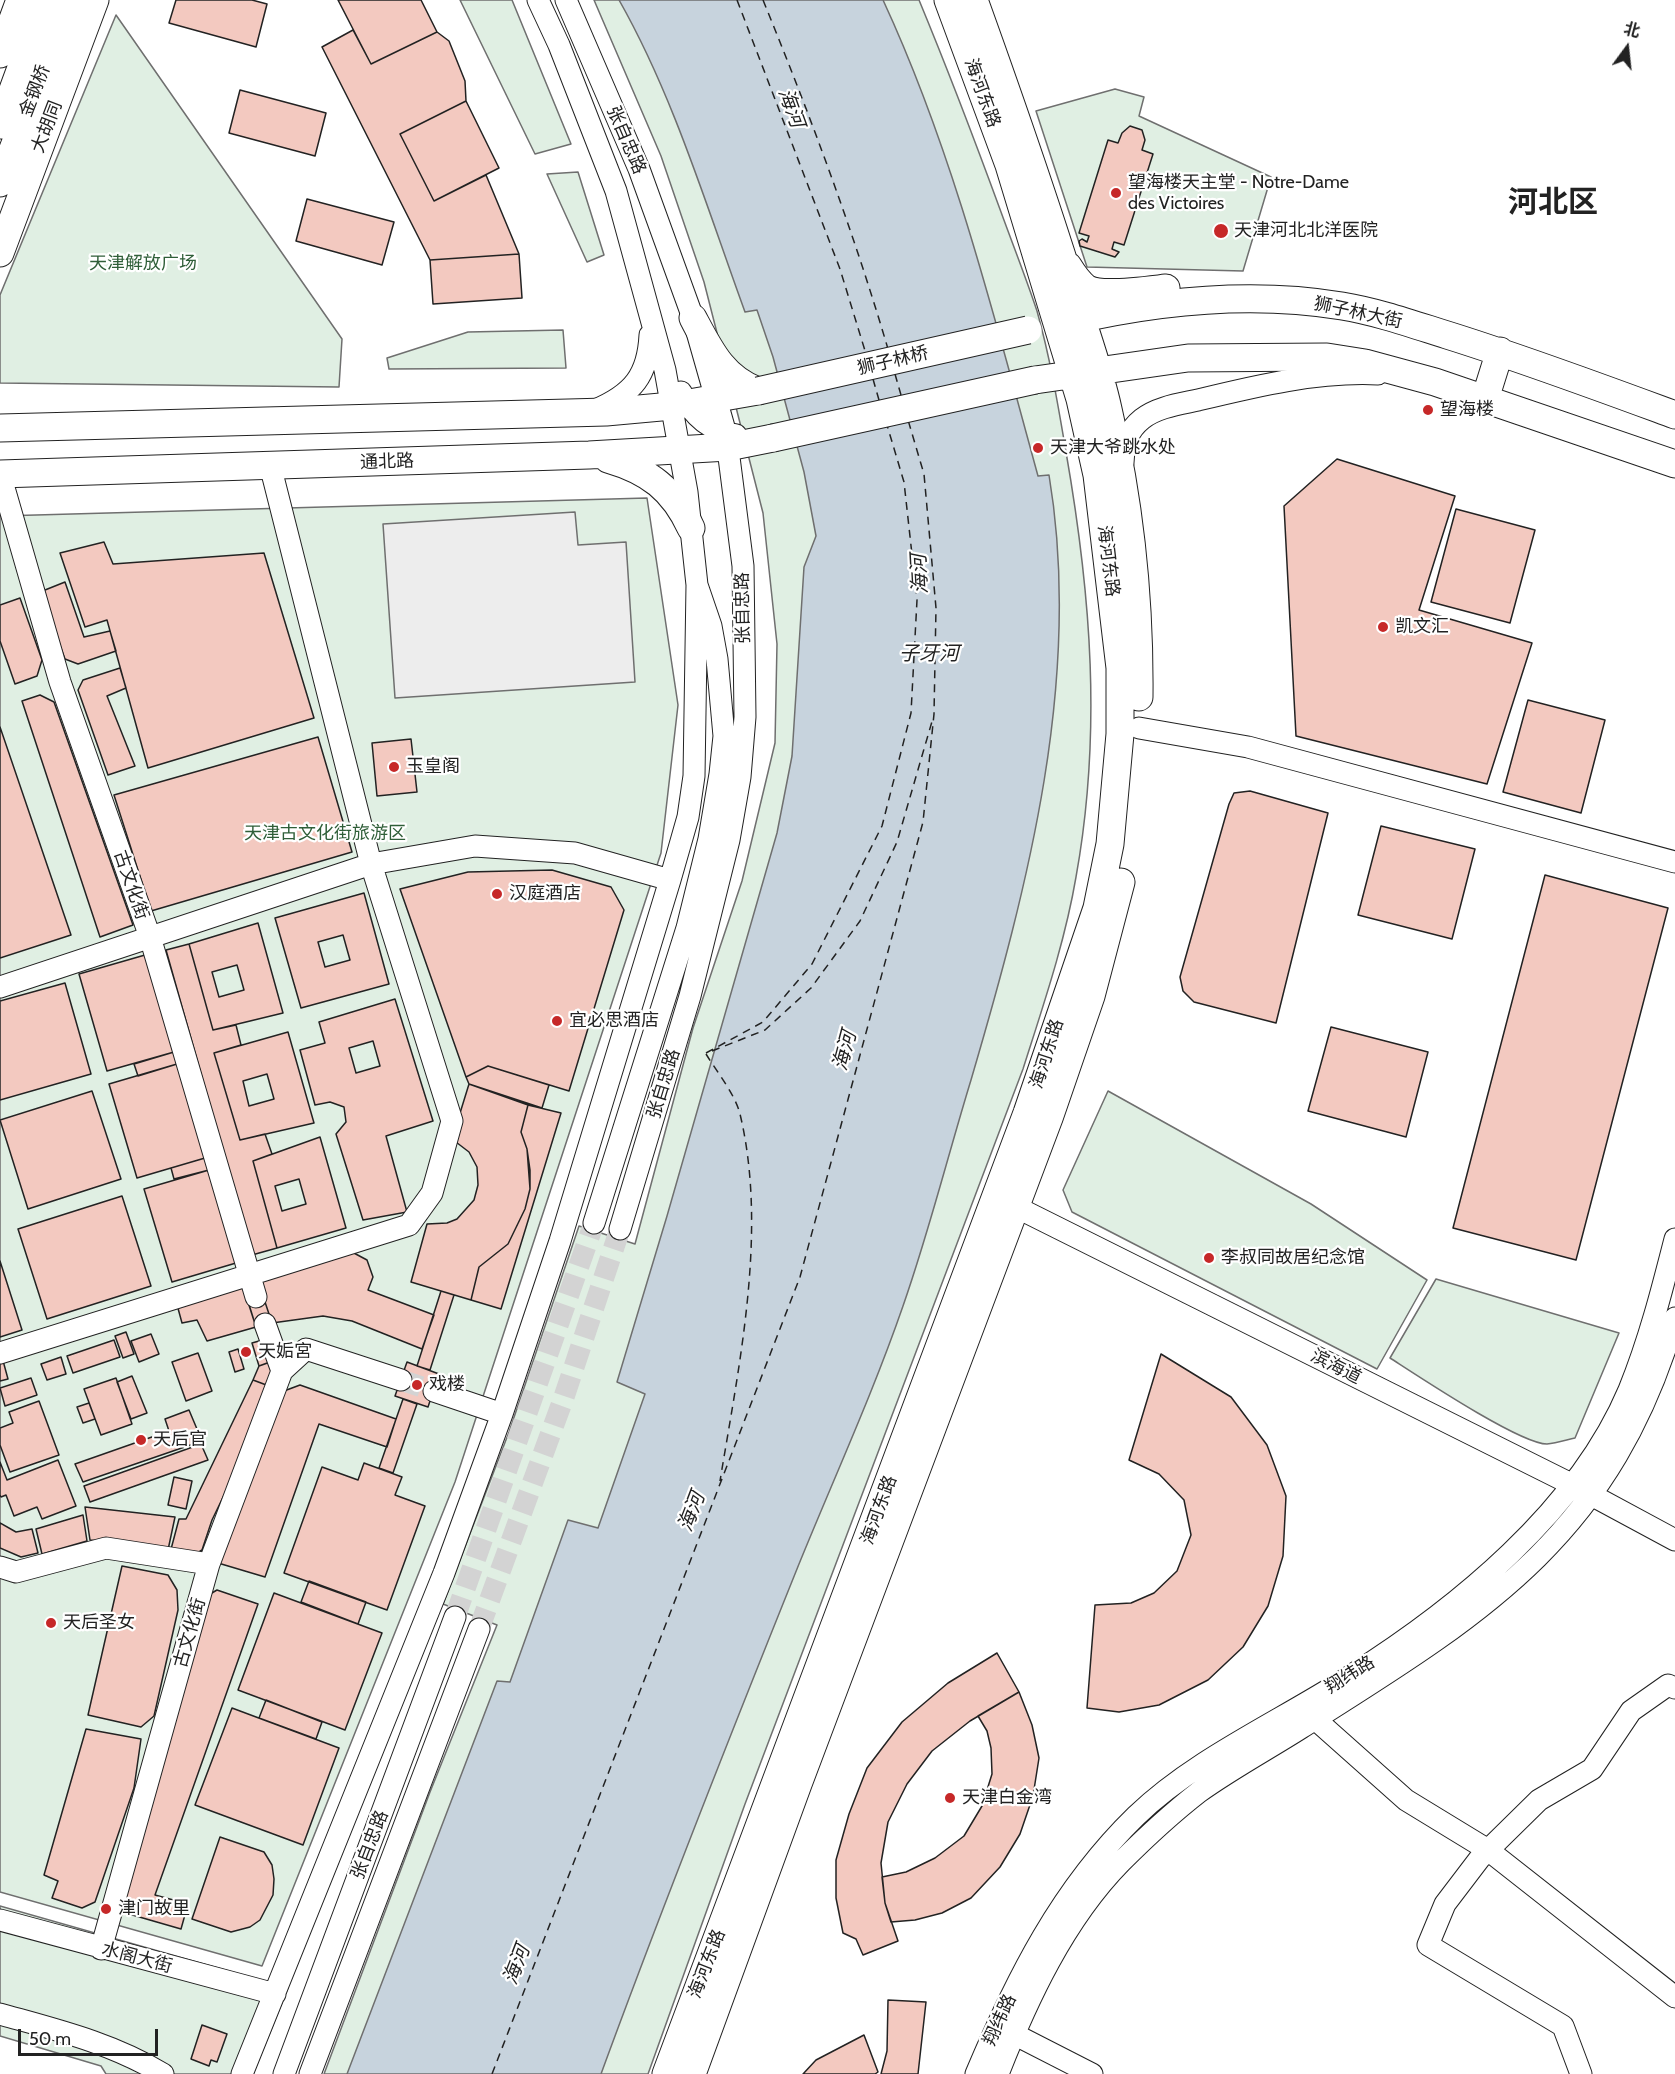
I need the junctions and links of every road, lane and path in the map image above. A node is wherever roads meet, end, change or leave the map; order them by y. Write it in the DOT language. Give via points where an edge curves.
graph roads {
  1 [pos="20,0"];
  2 [pos="46,0"];
  3 [pos="70,0"];
  4 [pos="95,0"];
  5 [pos="538,0"];
  6 [pos="566,0"];
  7 [pos="948,0"];
  8 [pos="974,0"];
  9 [pos="0,54"];
  10 [pos="0,125"];
  11 [pos="0,183"];
  12 [pos="0,253"];
  13 [pos="1062,255"];
  14 [pos="1277,299"];
  15 [pos="693,318"];
  16 [pos="651,319"];
  17 [pos="1075,324"];
  18 [pos="1028,330"];
  19 [pos="1500,351"];
  20 [pos="1188,357"];
  21 [pos="1085,372"];
  22 [pos="1415,376"];
  23 [pos="758,391"];
  24 [pos="718,398"];
  25 [pos="1485,399"];
  26 [pos="680,405"];
  27 [pos="588,413"];
  28 [pos="1675,414"];
  29 [pos="0,429"];
  30 [pos="727,440"];
  31 [pos="679,451"];
  32 [pos="589,455"];
  33 [pos="1675,464"];
  34 [pos="270,465"];
  35 [pos="0,474"];
  36 [pos="1122,481"];
  37 [pos="691,528"];
  38 [pos="697,585"];
  39 [pos="1139,728"];
  40 [pos="1675,862"];
  41 [pos="371,864"];
  42 [pos="670,880"];
  43 [pos="150,937"];
  44 [pos="0,987"];
  45 [pos="1006,1202"];
  46 [pos="594,1223"];
  47 [pos="620,1229"];
  48 [pos="1675,1239"];
  49 [pos="250,1275"];
  50 [pos="256,1297"];
  51 [pos="1675,1318"];
  52 [pos="306,1349"];
  53 [pos="0,1353"];
  54 [pos="282,1371"];
  55 [pos="401,1380"];
  56 [pos="434,1390"];
  57 [pos="502,1414"];
  58 [pos="1570,1484"];
  59 [pos="1591,1495"];
  60 [pos="1675,1540"];
  61 [pos="209,1564"];
  62 [pos="0,1567"];
  63 [pos="455,1617"];
  64 [pos="479,1629"];
  65 [pos="1675,1688"];
  66 [pos="1309,1711"];
  67 [pos="1488,1850"];
  68 [pos="0,1920"];
  69 [pos="101,1949"];
  70 [pos="275,1994"];
  71 [pos="1675,1997"];
  72 [pos="0,2013"];
  73 [pos="1005,2029"];
  74 [pos="163,2074"];
  75 [pos="242,2074"];
  76 [pos="284,2074"];
  77 [pos="310,2074"];
  78 [pos="666,2074"];
  79 [pos="692,2074"];
  80 [pos="976,2074"];
  81 [pos="998,2074"];
  82 [pos="1092,2074"];
  83 [pos="1581,2074"];
  1 -- 9 [label="main road"];
  2 -- 10 [label="main road, 金钢桥"];
  3 -- 11 [label="main road, 金钢桥"];
  4 -- 12 [label="main road, 大胡同"];
  5 -- 16 [label="street, 张自忠路" via="616,191"];
  6 -- 15 [label="street, 张自忠路" via="639,169"];
  7 -- 17 [label="main road, 海河东路" via="1009,165 1044,280"];
  8 -- 13 [label="main road, 海河东路"];
  13 -- 14 [label="main road" via="1074,277 1088,289 1106,292 1223,285 1251,288"];
  13 -- 17 [label="main road, 海河东路"];
  14 -- 17 [label="main road, 狮子林大街" via="1205,301 1135,309"];
  14 -- 19 [label="main road, 狮子林大街" via="1375,312"];
  15 -- 23 [label="main road" via="726,372 735,381"];
  15 -- 24 [label="street, 张自忠路"];
  16 -- 26 [label="street"];
  16 -- 27 [label="street" via="646,367 637,381 612,402"];
  17 -- 18 [label="main road, 狮子林大街"];
  17 -- 20 [label="main road" via="1126,351"];
  17 -- 21 [label="main road, 海河东路"];
  18 -- 23 [label="main road, 狮子林桥, bridge"];
  19 -- 25 [label="main road"];
  19 -- 28 [label="main road, 狮子林大街"];
  20 -- 21 [label="main road"];
  20 -- 22 [label="main road" via="1327,357"];
  21 -- 30 [label="main road, 通北路, bridge" via="773,438"];
  21 -- 36 [label="main road, 海河东路"];
  21 -- 45 [label="main road, 海河东路" via="1120,668 1116,796 1097,908 1027,1113"];
  22 -- 25 [label="main road"];
  22 -- 36 [label="street" via="1363,374 1282,382 1166,408 1143,417 1129,430"];
  23 -- 24 [label="main road"];
  24 -- 26 [label="main road"];
  24 -- 30 [label="street, 张自忠路"];
  25 -- 33 [label="main road"];
  26 -- 27 [label="main road"];
  26 -- 30 [label="street"];
  26 -- 31 [label="street, 张自忠路"];
  27 -- 29 [label="main road"];
  30 -- 31 [label="main road, 通北路"];
  30 -- 47 [label="street, 张自忠路" via="743,566 745,717 740,777 729,840 690,996"];
  31 -- 32 [label="main road, 通北路"];
  31 -- 37 [label="street, 张自忠路"];
  32 -- 34 [label="main road, 通北路"];
  32 -- 37 [label="main road" via="627,465 661,484 673,495"];
  34 -- 35 [label="main road, 通北路"];
  34 -- 41 [label="street"];
  35 -- 43 [label="street, 古文化街" via="60,682"];
  36 -- 39 [label="main road, 海河东路" via="1132,554"];
  37 -- 38 [label="street, 张自忠路"];
  38 -- 42 [label="street" via="694,776 688,817"];
  38 -- 46 [label="street, 张自忠路" via="717,659 723,736 720,774 687,928"];
  39 -- 40 [label="street" via="1248,747"];
  39 -- 45 [label="main road, 海河东路" via="1135,798 1115,912 1091,996"];
  41 -- 42 [label="street" via="475,846 575,853"];
  41 -- 43 [label="street"];
  41 -- 49 [label="street" via="452,1121 432,1193 409,1225"];
  42 -- 57 [label="street" via="560,1241"];
  43 -- 44 [label="street"];
  43 -- 49 [label="street, 古文化街"];
  45 -- 58 [label="street, 滨海道"];
  45 -- 78 [label="main road, 海河东路"];
  45 -- 79 [label="main road, 海河东路"];
  48 -- 58 [label="street, 翔纬路" via="1649,1334 1628,1392 1604,1439"];
  49 -- 50 [label="street, 古文化街"];
  49 -- 53 [label="street"];
  51 -- 59 [label="street, 翔纬路" via="1633,1429"];
  52 -- 54 [label="street"];
  52 -- 54 [label="street" via="266,1328"];
  52 -- 55 [label="street"];
  54 -- 61 [label="street, 古文化街"];
  56 -- 57 [label="street"];
  57 -- 70 [label="street" via="444,1573"];
  58 -- 59 [label="street, 滨海道"];
  58 -- 66 [label="street, 翔纬路" via="1556,1506 1468,1592 1348,1678"];
  59 -- 60 [label="street, 滨海道"];
  59 -- 66 [label="street, 翔纬路" via="1575,1518 1522,1574 1477,1612 1424,1650"];
  61 -- 62 [label="street" via="106,1548 16,1572"];
  61 -- 69 [label="street, 古文化街"];
  63 -- 76 [label="street, 张自忠路"];
  64 -- 77 [label="street, 张自忠路"];
  65 -- 67 [label="street" via="1668,1685 1631,1711 1592,1769 1539,1800"];
  66 -- 67 [label="street" via="1406,1800"];
  66 -- 73 [label="street, 翔纬路" via="1199,1792 1120,1864 1076,1918 1040,1980"];
  67 -- 71 [label="street"];
  67 -- 83 [label="street" via="1445,1904 1428,1945 1563,2026"];
  68 -- 69 [label="street, 水阁大街"];
  69 -- 70 [label="street, 水阁大街"];
  70 -- 75 [label="street"];
  72 -- 74 [label="street" via="99,2042"];
  73 -- 80 [label="street, 翔纬路"];
  73 -- 81 [label="street, 翔纬路"];
  73 -- 82 [label="street"];
}
